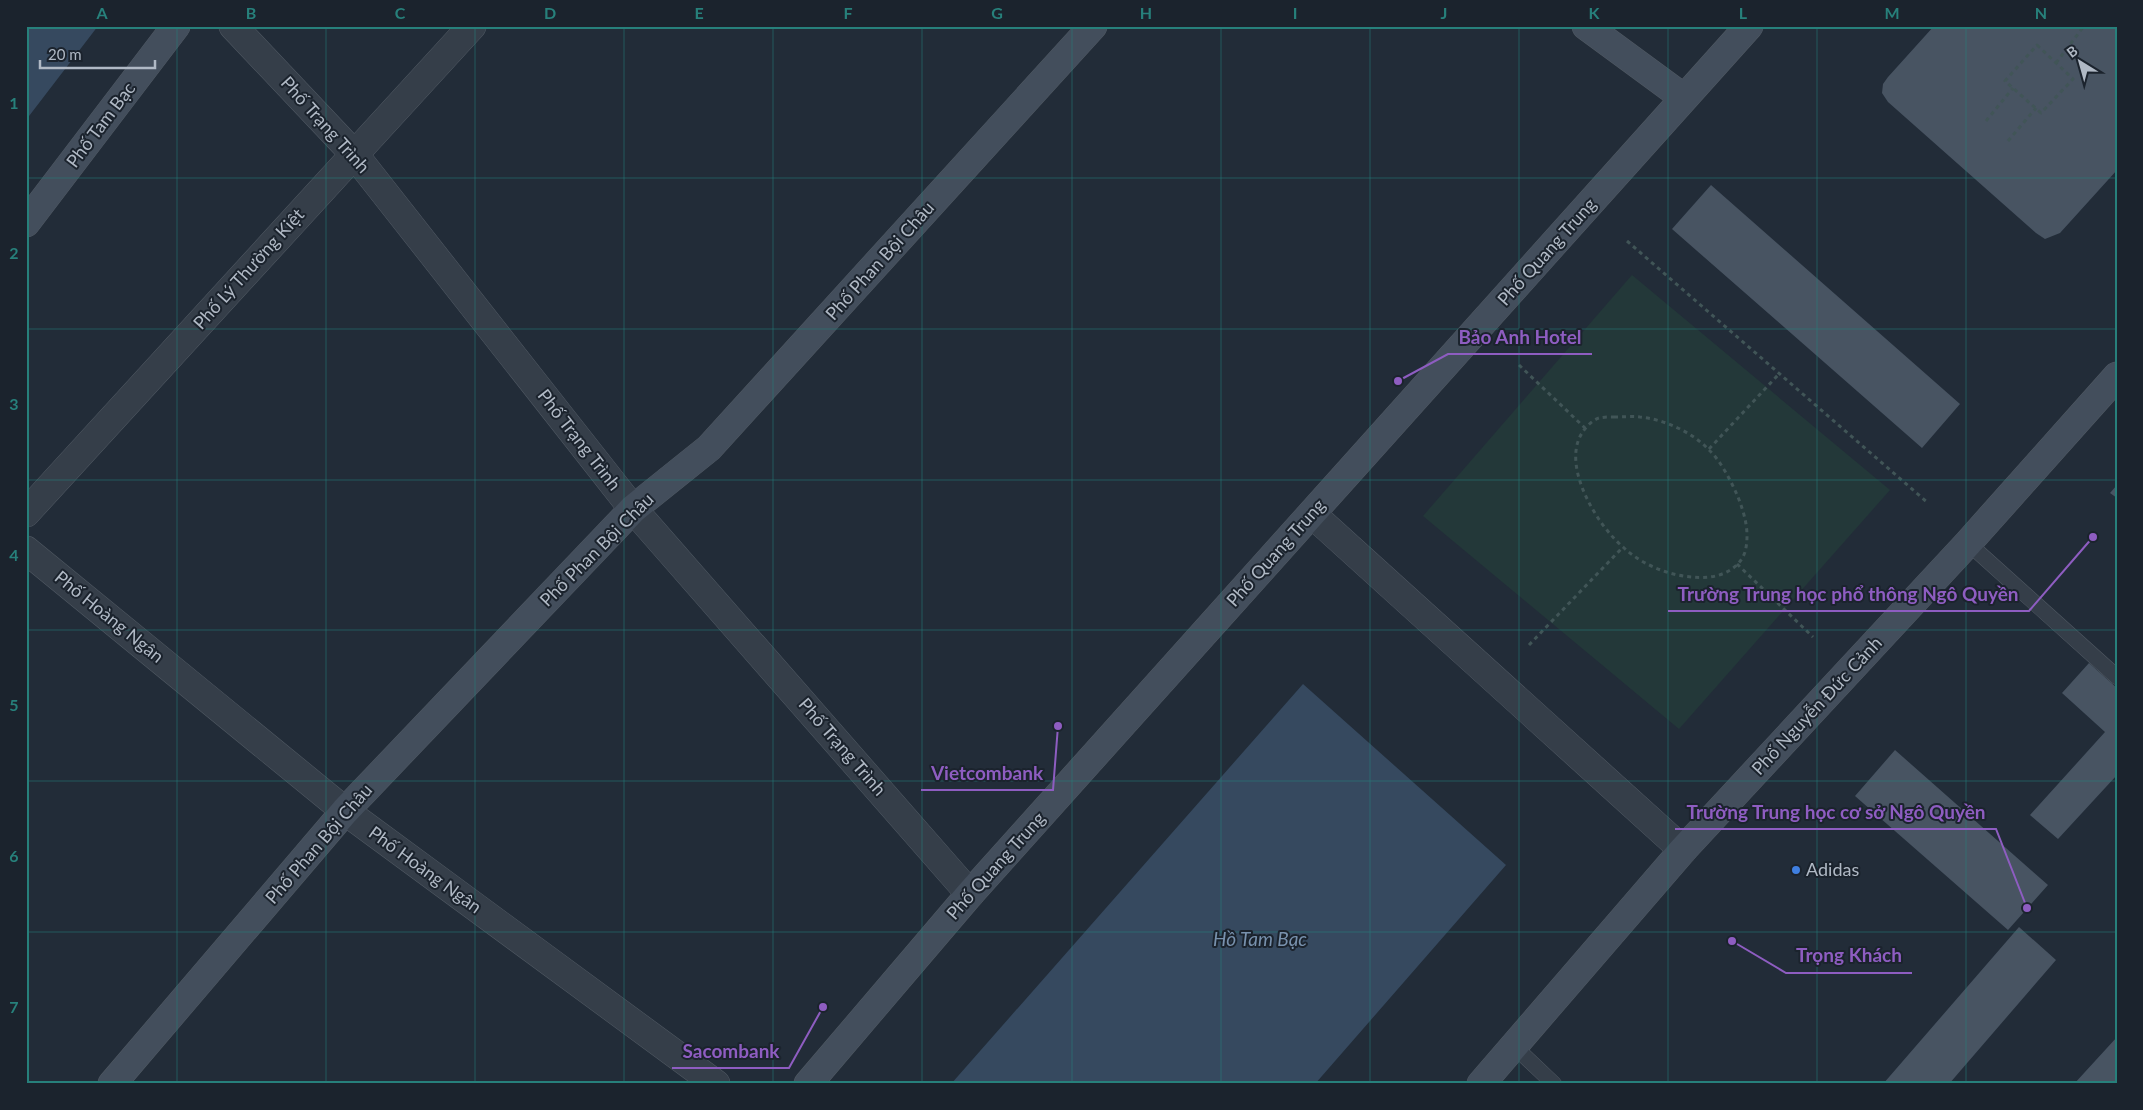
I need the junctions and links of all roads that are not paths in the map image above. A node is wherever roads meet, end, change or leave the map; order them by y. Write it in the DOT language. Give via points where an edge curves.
graph roads {
  1 [pos="176,26"];
  2 [pos="233,26"];
  3 [pos="472,26"];
  4 [pos="1093,26"];
  5 [pos="1586,26"];
  6 [pos="1749,26"];
  7 [pos="1684,98"];
  8 [pos="354,154"];
  9 [pos="26,223"];
  10 [pos="2117,376"];
  11 [pos="633,509"];
  12 [pos="26,513"];
  13 [pos="1312,514"];
  14 [pos="1968,543"];
  15 [pos="26,550"];
  16 [pos="2117,677"];
  17 [pos="345,811"];
  18 [pos="1683,850"];
  19 [pos="970,894"];
  20 [pos="1514,1046"];
  21 [pos="112,1084"];
  22 [pos="716,1084"];
  23 [pos="808,1084"];
  24 [pos="1481,1084"];
  25 [pos="1554,1084"];
  1 -- 9 [label="main road, Phố Tam Bạc"];
  2 -- 8 [label="street, Phố Trạng Trình"];
  3 -- 8 [label="street, Phố Lý Thường Kiệt"];
  4 -- 11 [label="main road, Phố Phan Bội Châu" via="710,448"];
  5 -- 7 [label="main road"];
  6 -- 7 [label="main road, Phố Quang Trung"];
  7 -- 13 [label="main road, Phố Quang Trung"];
  8 -- 11 [label="street, Phố Trạng Trình"];
  8 -- 12 [label="street, Phố Lý Thường Kiệt"];
  10 -- 14 [label="main road, Phố Nguyễn Đức Cảnh"];
  11 -- 17 [label="main road, Phố Phan Bội Châu"];
  11 -- 19 [label="street, Phố Trạng Trình"];
  13 -- 18 [label="street"];
  13 -- 19 [label="main road, Phố Quang Trung"];
  14 -- 16 [label="lane"];
  14 -- 18 [label="main road, Phố Nguyễn Đức Cảnh"];
  15 -- 17 [label="street, Phố Hoàng Ngân"];
  17 -- 21 [label="main road, Phố Phan Bội Châu"];
  17 -- 22 [label="street, Phố Hoàng Ngân"];
  18 -- 20 [label="main road, Phố Nguyễn Đức Cảnh"];
  19 -- 23 [label="main road, Phố Quang Trung"];
  20 -- 24 [label="main road, Phố Nguyễn Đức Cảnh"];
  20 -- 25 [label="lane"];
}
